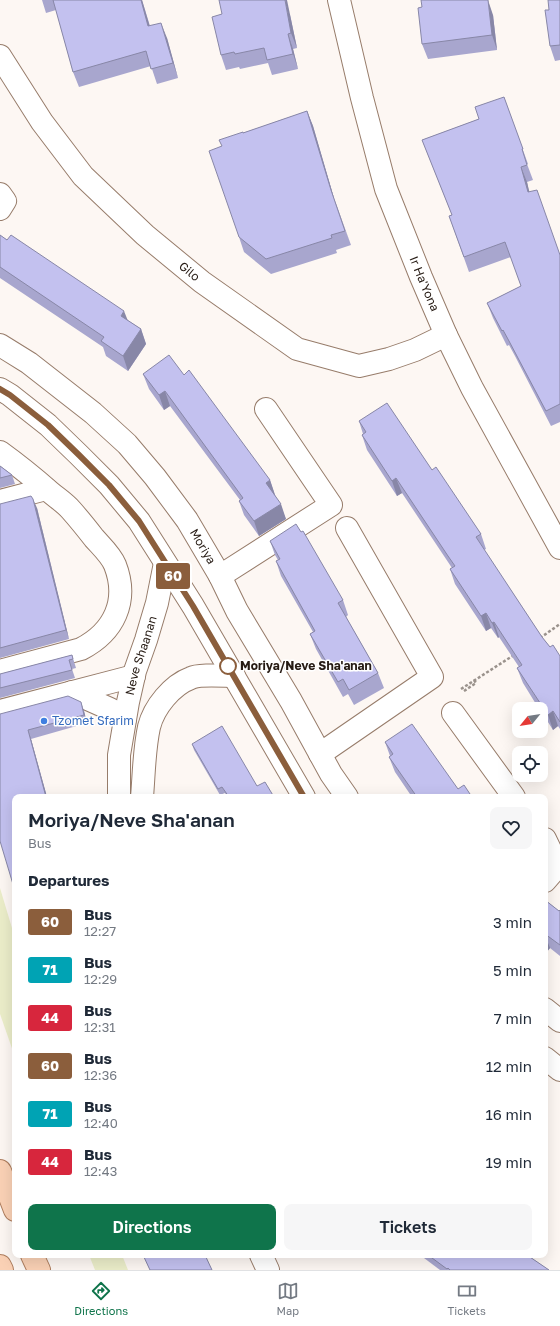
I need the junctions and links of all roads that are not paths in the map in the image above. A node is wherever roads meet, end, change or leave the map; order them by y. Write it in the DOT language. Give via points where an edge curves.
graph roads {
  1 [pos="339,0"];
  2 [pos="0,56"];
  3 [pos="0,194"];
  4 [pos="0,209"];
  5 [pos="446,335"];
  6 [pos="0,345"];
  7 [pos="0,389"];
  8 [pos="266,409"];
  9 [pos="0,452"];
  10 [pos="46,489"];
  11 [pos="0,502"];
  12 [pos="347,528"];
  13 [pos="560,548"];
  14 [pos="165,563"];
  15 [pos="220,576"];
  16 [pos="0,671"];
  17 [pos="134,676"];
  18 [pos="234,676"];
  19 [pos="72,692"];
  20 [pos="0,711"];
  21 [pos="453,713"];
  22 [pos="125,719"];
  23 [pos="320,754"];
  24 [pos="119,794"];
  25 [pos="142,794"];
  26 [pos="302,794"];
  27 [pos="345,794"];
  28 [pos="512,794"];
  29 [pos="548,850"];
  30 [pos="554,871"];
  31 [pos="548,1011"];
  32 [pos="560,1021"];
  33 [pos="548,1060"];
  34 [pos="560,1070"];
  35 [pos="0,1171"];
  36 [pos="12,1202"];
  37 [pos="33,1258"];
  38 [pos="262,1258"];
  39 [pos="0,1266"];
  40 [pos="2,1270"];
  41 [pos="39,1270"];
  42 [pos="268,1270"];
  1 -- 5 [label="street, Ir Ha'Yona" via="386,189"];
  2 -- 5 [label="street, Gilo" via="42,122 83,176 145,235 202,282 296,349 359,366 415,350"];
  3 -- 4 [label="street" via="5,201"];
  5 -- 13 [label="street, Ir Ha'Yona" via="472,388"];
  6 -- 15 [label="street, Moriya" via="41,372 127,444 187,520"];
  7 -- 14 [label="street" via="48,425 109,485 139,521"];
  8 -- 15 [label="street" via="331,505"];
  9 -- 10 [label="street"];
  10 -- 11 [label="street"];
  10 -- 16 [label="street" via="70,509 114,564 119,578 120,603 109,627 81,649"];
  12 -- 23 [label="street" via="432,677"];
  14 -- 17 [label="street, Neve Shaanan" via="157,603"];
  14 -- 18 [label="street"];
  15 -- 23 [label="street, Moriya"];
  17 -- 19 [label="street"];
  17 -- 22 [label="street, Neve Shaanan"];
  18 -- 25 [label="street" via="192,677 175,686 159,705 149,726"];
  18 -- 26 [label="street"];
  19 -- 20 [label="street"];
  19 -- 22 [label="street" via="110,709"];
  21 -- 28 [label="street"];
  22 -- 24 [label="street, Neve Shaanan" via="119,755"];
  23 -- 27 [label="street, Moriya"];
  29 -- 30 [label="street"];
  31 -- 32 [label="street"];
  33 -- 34 [label="street"];
  35 -- 36 [label="main road"];
  37 -- 41 [label="main road"];
  38 -- 42 [label="street"];
  39 -- 40 [label="main road"];
}
